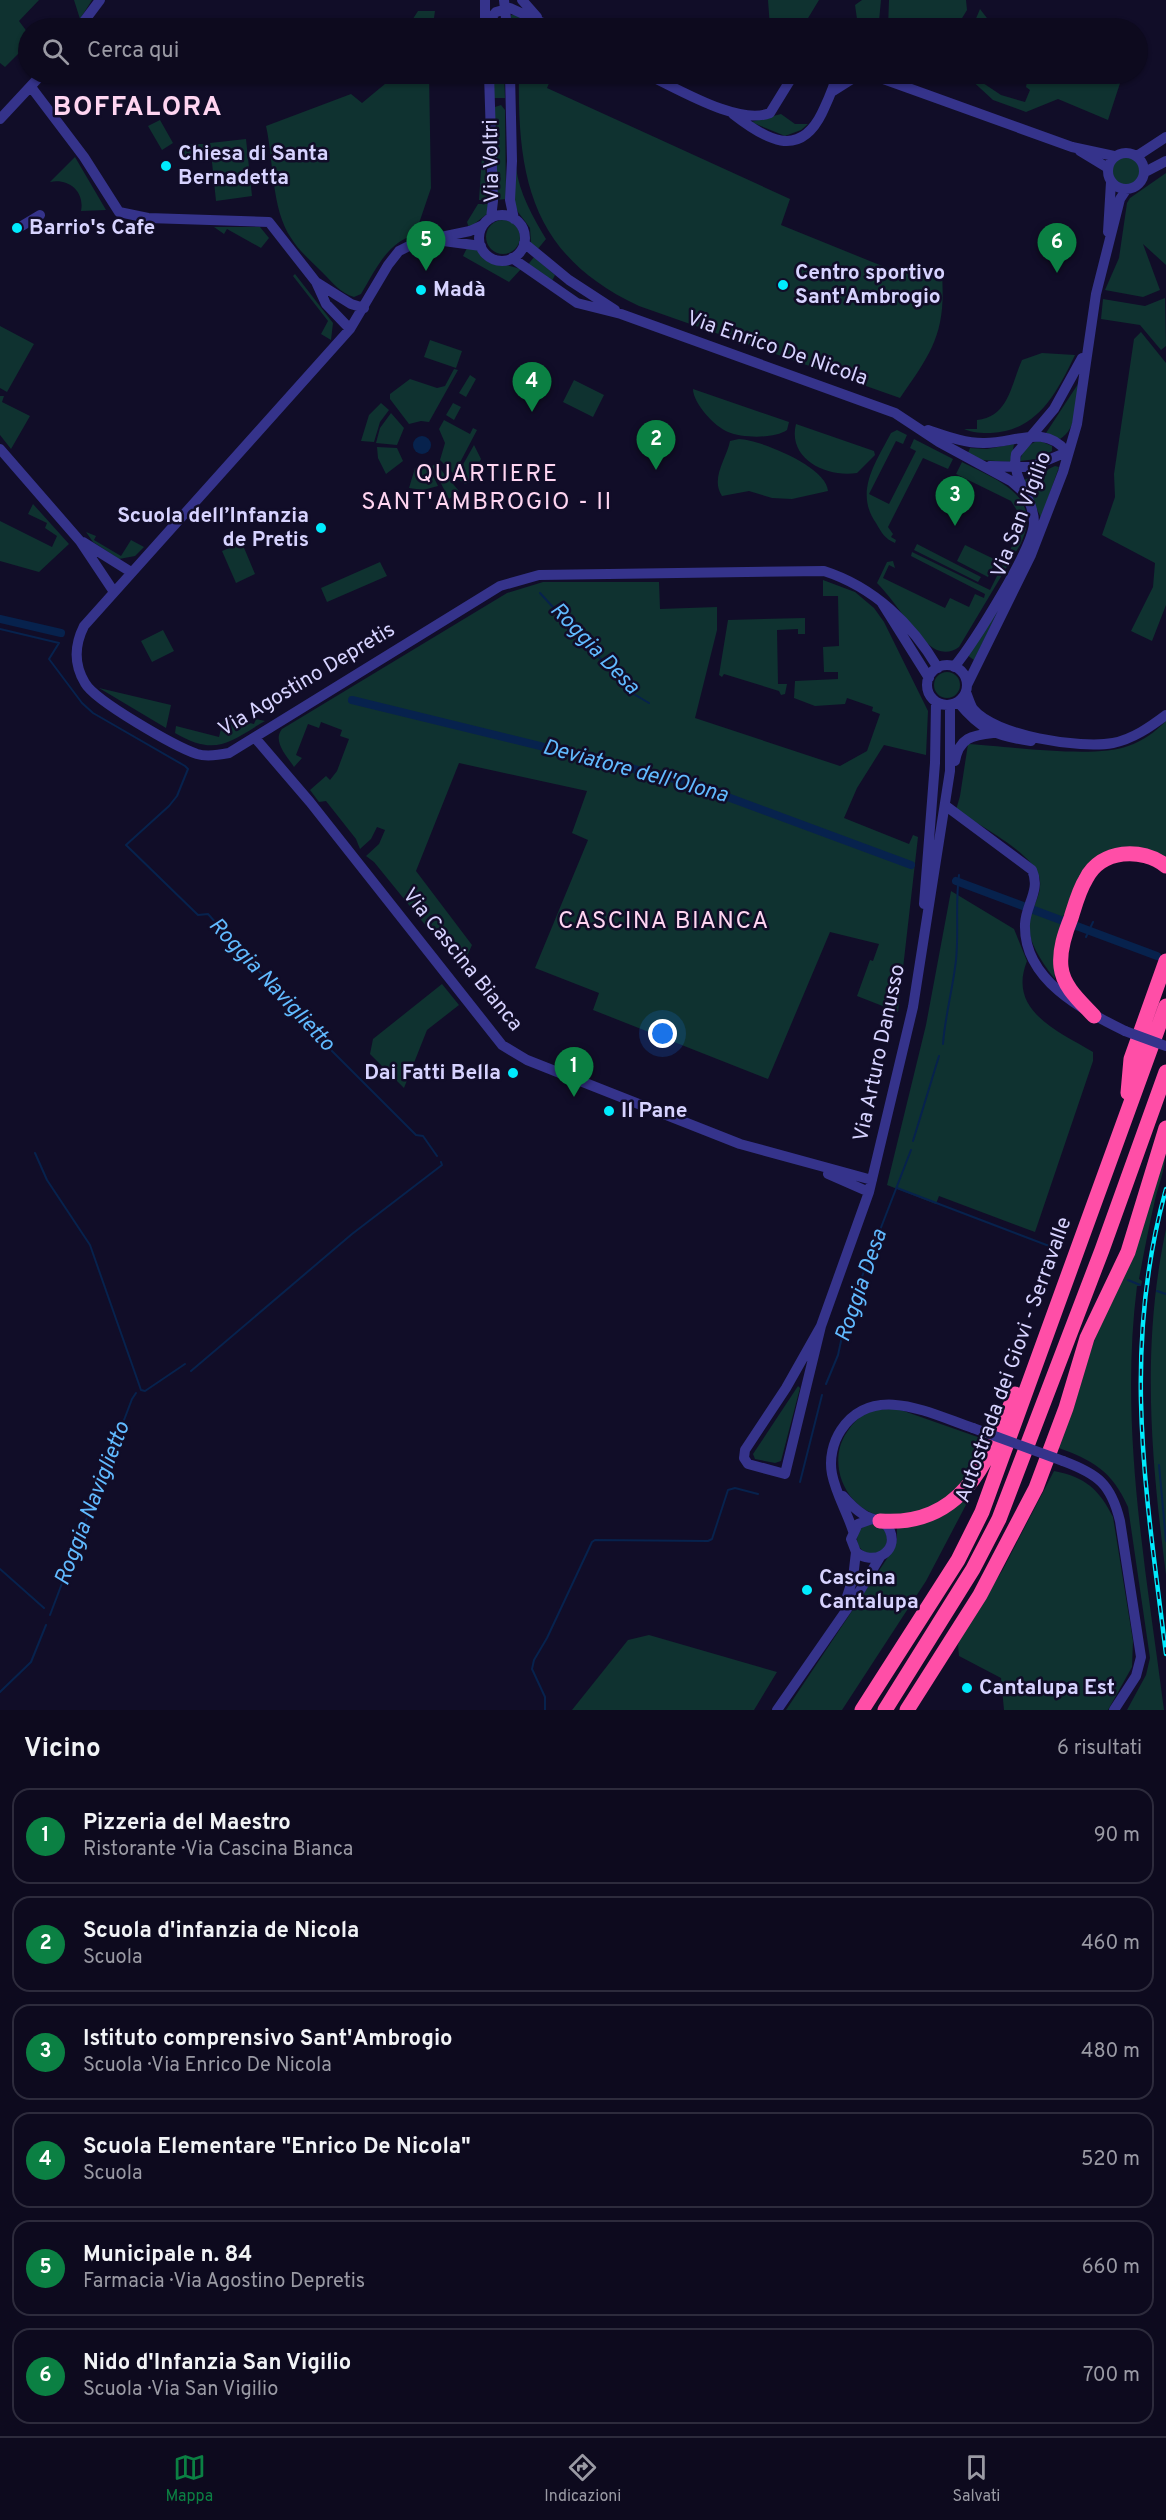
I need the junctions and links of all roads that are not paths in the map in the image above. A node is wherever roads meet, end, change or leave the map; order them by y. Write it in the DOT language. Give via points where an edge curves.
graph roads {
  1 [pos="100,0"];
  2 [pos="485,0"];
  3 [pos="522,0"];
  4 [pos="505,4"];
  5 [pos="86,18"];
  6 [pos="485,18"];
  7 [pos="492,18"];
  8 [pos="536,18"];
  9 [pos="538,18"];
  10 [pos="34,84"];
  11 [pos="489,84"];
  12 [pos="510,84"];
  13 [pos="668,84"];
  14 [pos="788,84"];
  15 [pos="835,84"];
  16 [pos="844,84"];
  17 [pos="898,84"];
  18 [pos="31,87"];
  19 [pos="833,91"];
  20 [pos="511,103"];
  21 [pos="489,104"];
  22 [pos="729,111"];
  23 [pos="0,119"];
  24 [pos="1166,138"];
  25 [pos="1072,147"];
  26 [pos="1114,156"];
  27 [pos="1137,156"];
  28 [pos="1166,161"];
  29 [pos="1108,168"];
  30 [pos="1144,172"];
  31 [pos="1111,182"];
  32 [pos="1126,190"];
  33 [pos="40,215"];
  34 [pos="514,219"];
  35 [pos="487,222"];
  36 [pos="20,227"];
  37 [pos="430,239"];
  38 [pos="524,243"];
  39 [pos="1107,244"];
  40 [pos="481,246"];
  41 [pos="512,258"];
  42 [pos="316,282"];
  43 [pos="364,308"];
  44 [pos="621,315"];
  45 [pos="350,329"];
  46 [pos="1086,350"];
  47 [pos="917,426"];
  48 [pos="1031,436"];
  49 [pos="0,449"];
  50 [pos="1067,452"];
  51 [pos="980,463"];
  52 [pos="1015,468"];
  53 [pos="1026,494"];
  54 [pos="80,541"];
  55 [pos="131,572"];
  56 [pos="114,592"];
  57 [pos="880,600"];
  58 [pos="954,667"];
  59 [pos="938,668"];
  60 [pos="929,678"];
  61 [pos="966,688"];
  62 [pos="936,702"];
  63 [pos="954,703"];
  64 [pos="1166,715"];
  65 [pos="993,733"];
  66 [pos="260,736"];
  67 [pos="1054,740"];
  68 [pos="935,762"];
  69 [pos="950,771"];
  70 [pos="946,806"];
  71 [pos="1166,866"];
  72 [pos="923,935"];
  73 [pos="1166,961"];
  74 [pos="1166,1006"];
  75 [pos="1094,1016"];
  76 [pos="1166,1046"];
  77 [pos="1166,1072"];
  78 [pos="1125,1117"];
  79 [pos="1164,1131"];
  80 [pos="804,1162"];
  81 [pos="872,1180"];
  82 [pos="869,1192"];
  83 [pos="1102,1250"];
  84 [pos="821,1326"];
  85 [pos="1037,1359"];
  86 [pos="1075,1374"];
  87 [pos="837,1489"];
  88 [pos="876,1520"];
  89 [pos="853,1531"];
  90 [pos="856,1552"];
  91 [pos="880,1557"];
  92 [pos="841,1615"];
  93 [pos="956,1632"];
  94 [pos="945,1667"];
  95 [pos="924,1700"];
  96 [pos="777,1710"];
  97 [pos="862,1710"];
  98 [pos="885,1710"];
  99 [pos="907,1710"];
  100 [pos="912,1710"];
  101 [pos="1114,1710"];
  1 -- 5 [label="street"];
  2 -- 6 [label="street"];
  3 -- 9 [label="street"];
  4 -- 7 [label="street"];
  4 -- 8 [label="street"];
  10 -- 18 [label="street"];
  11 -- 21 [label="street, Via Voltri"];
  12 -- 20 [label="street, Via Voltri"];
  13 -- 22 [label="street"];
  14 -- 22 [label="street" via="770,113 751,116"];
  15 -- 19 [label="street"];
  16 -- 19 [label="street"];
  17 -- 25 [label="street"];
  18 -- 23 [label="street"];
  18 -- 42 [label="street" via="119,212 148,218 265,220"];
  19 -- 22 [label="street" via="812,131 797,141 784,142 765,135"];
  20 -- 21 [label="street, Via Voltri"];
  20 -- 34 [label="street, Via Voltri" via="510,200"];
  21 -- 35 [label="street, Via Voltri" via="493,201"];
  24 -- 27 [label="street"];
  25 -- 26 [label="street"];
  25 -- 29 [label="street"];
  26 -- 27 [label="street"];
  26 -- 29 [label="street"];
  27 -- 30 [label="street"];
  28 -- 30 [label="street"];
  29 -- 31 [label="street"];
  30 -- 32 [label="street" via="1139,184"];
  31 -- 32 [label="street"];
  31 -- 39 [label="street, Via San Vigilio"];
  32 -- 39 [label="street, Via San Vigilio"];
  33 -- 36 [label="street"];
  34 -- 35 [label="street" via="503,216"];
  34 -- 38 [label="street, Via Enrico De Nicola" via="523,230"];
  35 -- 37 [label="street, Via Agostino Depretis"];
  35 -- 40 [label="street" via="479,235"];
  37 -- 40 [label="street, Via Agostino Depretis"];
  37 -- 43 [label="street, Via Agostino Depretis" via="399,251"];
  38 -- 41 [label="street"];
  38 -- 44 [label="street, Via Enrico De Nicola"];
  39 -- 46 [label="street, Via San Vigilio"];
  40 -- 41 [label="street, Via Enrico De Nicola" via="495,260"];
  41 -- 44 [label="street, Via Enrico De Nicola" via="577,303"];
  42 -- 43 [label="street"];
  42 -- 45 [label="street" via="326,304"];
  43 -- 45 [label="street, Via Agostino Depretis"];
  44 -- 47 [label="street, Via Enrico De Nicola" via="876,405"];
  45 -- 55 [label="street, Via Agostino Depretis"];
  46 -- 48 [label="street, Via San Vigilio" via="1054,409"];
  46 -- 50 [label="street, Via San Vigilio" via="1077,424"];
  47 -- 48 [label="street, Via Enrico De Nicola" via="978,443"];
  47 -- 51 [label="street, Via Enrico De Nicola"];
  48 -- 50 [label="street, Via Enrico De Nicola" via="1049,438"];
  48 -- 52 [label="street" via="1016,454"];
  49 -- 54 [label="street"];
  50 -- 52 [label="street, Via Enrico De Nicola" via="1037,465"];
  50 -- 61 [label="street, Via San Vigilio" via="1031,555"];
  51 -- 52 [label="street, Via Enrico De Nicola"];
  51 -- 53 [label="street, Via Enrico De Nicola"];
  52 -- 53 [label="street, Via San Vigilio"];
  53 -- 58 [label="street, Via San Vigilio" via="1034,522 1029,541"];
  54 -- 55 [label="street"];
  54 -- 56 [label="street"];
  55 -- 56 [label="street, Via Agostino Depretis"];
  56 -- 66 [label="street, Via Agostino Depretis" via="84,626 77,646 77,668 91,691 199,755 229,753"];
  57 -- 59 [label="street, Via Agostino Depretis" via="894,611"];
  57 -- 60 [label="street, Via Agostino Depretis"];
  57 -- 66 [label="street, Via Agostino Depretis" via="858,584 824,571 540,575 518,579 425,631"];
  58 -- 59 [label="street"];
  58 -- 61 [label="street" via="963,674"];
  59 -- 60 [label="street"];
  60 -- 62 [label="street" via="928,689"];
  61 -- 63 [label="street"];
  61 -- 67 [label="street" via="973,708 986,720"];
  62 -- 63 [label="street"];
  62 -- 68 [label="street, Via Arturo Danusso"];
  63 -- 65 [label="street"];
  63 -- 69 [label="street, Via Arturo Danusso"];
  64 -- 67 [label="street" via="1136,735 1112,743 1086,745"];
  65 -- 67 [label="street" via="1035,741"];
  65 -- 69 [label="street" via="969,736 960,744"];
  66 -- 80 [label="street, Via Cascina Bianca" via="502,1045 527,1060 731,1140"];
  68 -- 69 [label="street" via="947,760"];
  68 -- 72 [label="street, Via Arturo Danusso"];
  69 -- 70 [label="street, Via Arturo Danusso"];
  70 -- 72 [label="street, Via Arturo Danusso"];
  70 -- 75 [label="street" via="1032,870 1036,885 1025,922 1030,950 1043,974 1073,1003"];
  71 -- 75 [label="highway" via="1142,854 1111,856 1086,878 1064,938 1061,968 1065,981"];
  72 -- 81 [label="street, Via Arturo Danusso" via="912,1007"];
  73 -- 78 [label="highway" via="1131,1059"];
  74 -- 78 [label="highway, Autostrada dei Giovi - Serravalle"];
  75 -- 76 [label="street, bridge"];
  77 -- 83 [label="highway, Autostrada dei Giovi - Serravalle"];
  78 -- 85 [label="highway, Autostrada dei Giovi - Serravalle"];
  79 -- 86 [label="highway" via="1128,1252 1087,1338"];
  80 -- 81 [label="street, Via Cascina Bianca"];
  80 -- 82 [label="street, Via Cascina Bianca"];
  81 -- 82 [label="street, Via Arturo Danusso"];
  82 -- 84 [label="street, Via Arturo Danusso"];
  83 -- 86 [label="highway"];
  83 -- 98 [label="highway, Autostrada dei Giovi - Serravalle" via="999,1519 973,1569"];
  84 -- 84 [label="street" via="745,1450 748,1464 785,1474"];
  85 -- 88 [label="highway" via="1015,1393 989,1458 965,1491 940,1509 918,1518"];
  85 -- 97 [label="highway, Autostrada dei Giovi - Serravalle" via="1002,1462 971,1536"];
  86 -- 93 [label="highway" via="1036,1488 985,1586"];
  87 -- 88 [label="street" via="851,1505"];
  87 -- 89 [label="street"];
  87 -- 101 [label="street, bridge" via="831,1467 834,1444 846,1423 864,1409 878,1405 899,1404 1090,1472 1104,1484 1120,1521 1141,1657 1136,1676"];
  88 -- 89 [label="street" via="862,1521"];
  88 -- 91 [label="street" via="887,1527 892,1538 890,1547"];
  89 -- 90 [label="street" via="851,1541"];
  90 -- 91 [label="street" via="867,1559"];
  90 -- 92 [label="street" via="853,1578"];
  91 -- 92 [label="street"];
  92 -- 96 [label="street"];
  93 -- 94 [label="highway"];
  93 -- 99 [label="highway"];
  95 -- 100 [label="highway"];
}
